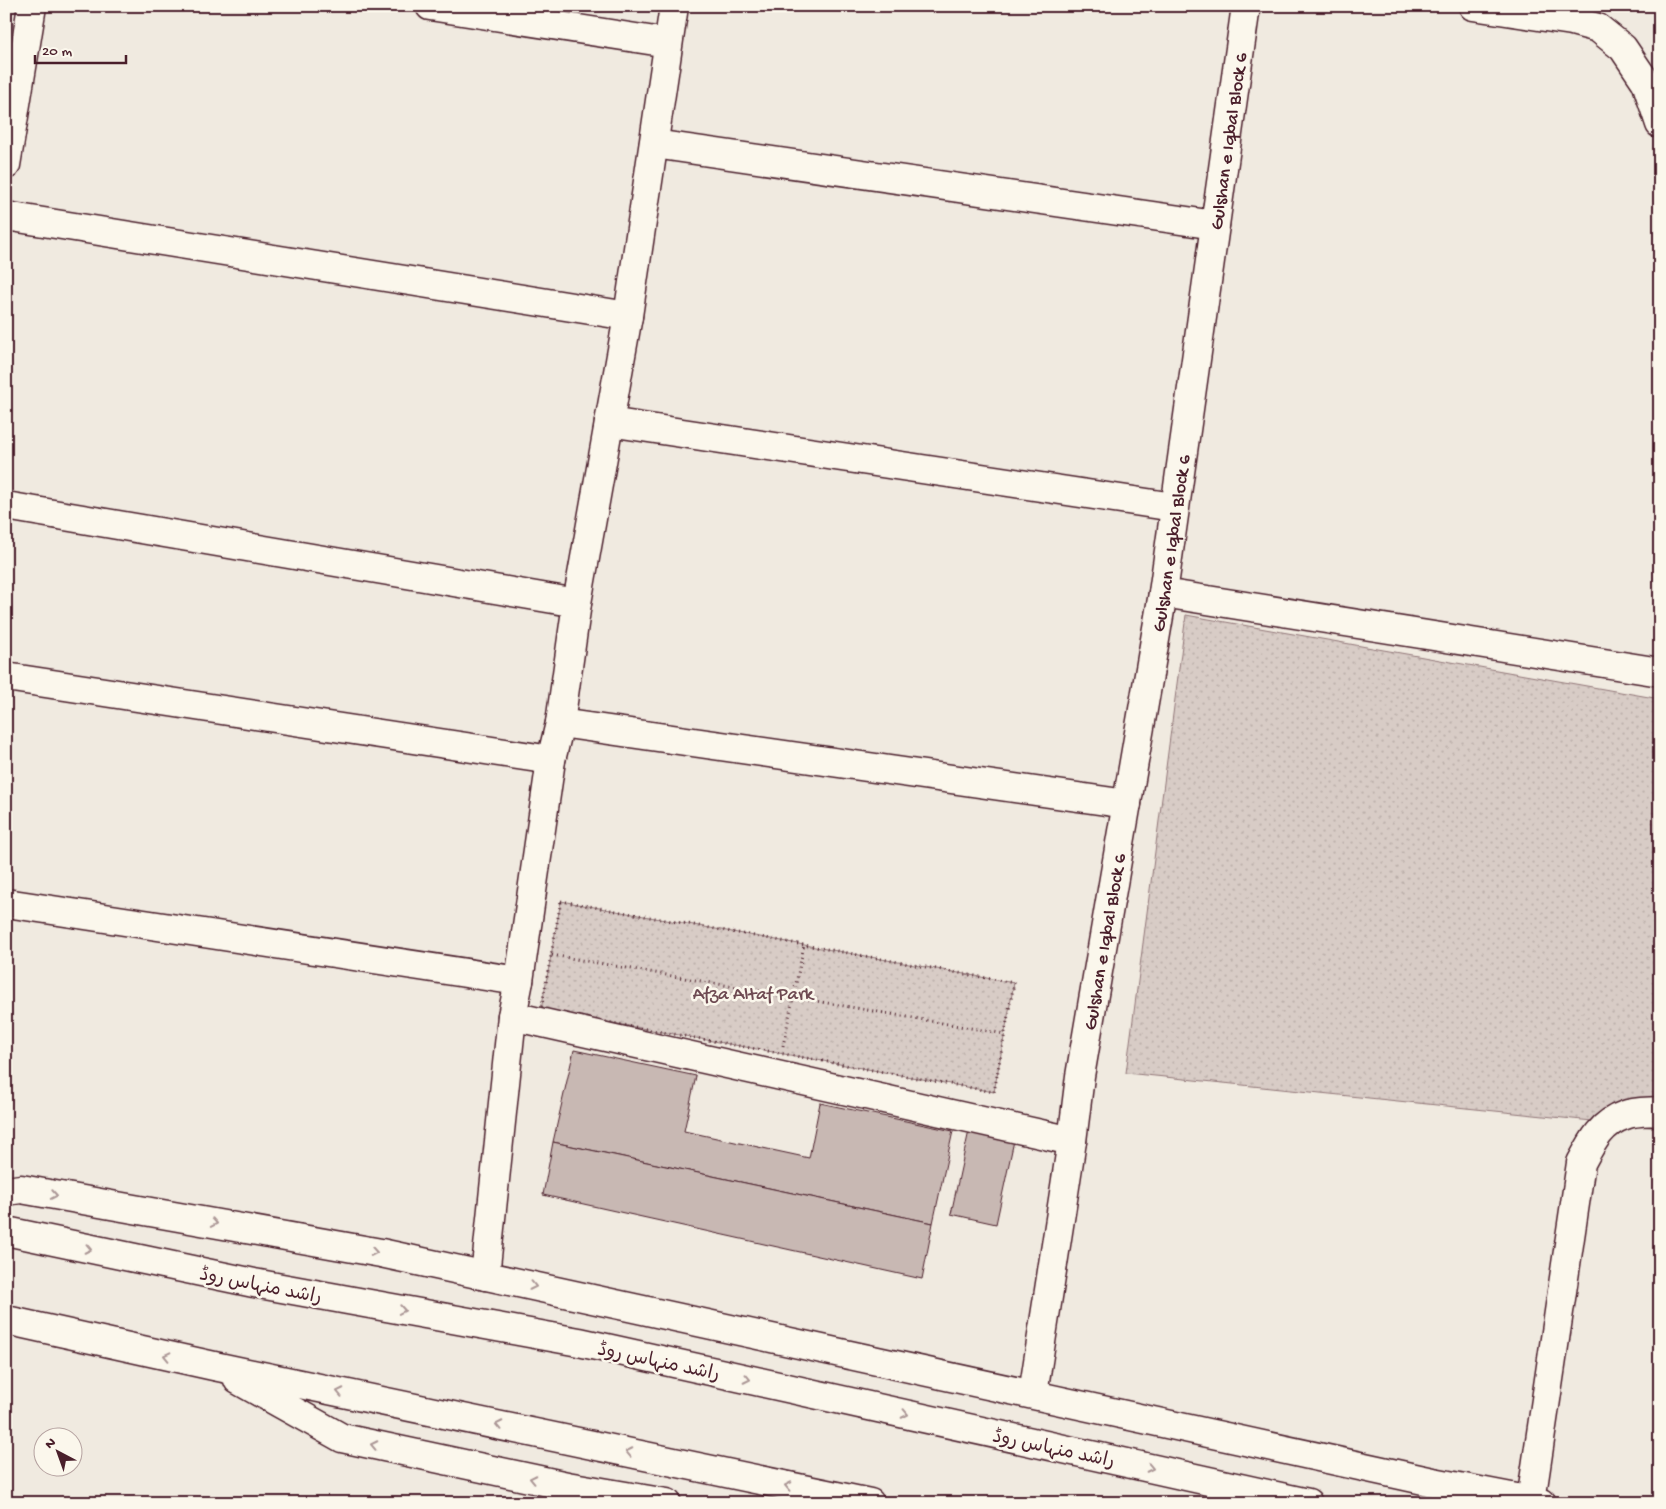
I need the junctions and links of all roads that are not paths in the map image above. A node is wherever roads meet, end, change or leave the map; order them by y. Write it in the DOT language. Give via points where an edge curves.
graph roads {
  1 [pos="32,6"];
  2 [pos="430,6"];
  3 [pos="674,6"];
  4 [pos="1246,6"];
  5 [pos="1473,6"];
  6 [pos="668,43"];
  7 [pos="1660,124"];
  8 [pos="654,144"];
  9 [pos="6,165"];
  10 [pos="6,216"];
  11 [pos="1215,225"];
  12 [pos="628,316"];
  13 [pos="609,422"];
  14 [pos="6,506"];
  15 [pos="1174,507"];
  16 [pos="1163,593"];
  17 [pos="577,603"];
  18 [pos="1660,672"];
  19 [pos="6,678"];
  20 [pos="560,723"];
  21 [pos="550,760"];
  22 [pos="1127,804"];
  23 [pos="6,903"];
  24 [pos="519,981"];
  25 [pos="512,1016"];
  26 [pos="1660,1111"];
  27 [pos="1072,1141"];
  28 [pos="6,1191"];
  29 [pos="6,1231"];
  30 [pos="485,1276"];
  31 [pos="6,1320"];
  32 [pos="214,1366"];
  33 [pos="1033,1394"];
  34 [pos="565,1494"];
  35 [pos="1536,1502"];
  36 [pos="667,1503"];
  37 [pos="870,1503"];
  38 [pos="1308,1503"];
  1 -- 9 [label="street"];
  2 -- 6 [label="street"];
  3 -- 6 [label="street"];
  4 -- 11 [label="street, Gulshan e Iqbal Block 6"];
  5 -- 7 [label="street" via="1598,28 1623,48 1646,82"];
  6 -- 8 [label="street"];
  8 -- 11 [label="street"];
  8 -- 12 [label="street"];
  10 -- 12 [label="street"];
  11 -- 15 [label="street, Gulshan e Iqbal Block 6"];
  12 -- 13 [label="street"];
  13 -- 15 [label="street"];
  13 -- 17 [label="street"];
  14 -- 17 [label="street"];
  15 -- 16 [label="street, Gulshan e Iqbal Block 6"];
  16 -- 18 [label="street"];
  16 -- 22 [label="street, Gulshan e Iqbal Block 6"];
  17 -- 20 [label="street"];
  19 -- 21 [label="street"];
  20 -- 21 [label="street"];
  20 -- 22 [label="street"];
  21 -- 24 [label="street"];
  22 -- 27 [label="street, Gulshan e Iqbal Block 6" via="1080,1076"];
  23 -- 24 [label="street"];
  24 -- 25 [label="street"];
  25 -- 27 [label="street"];
  25 -- 30 [label="street"];
  26 -- 35 [label="street" via="1626,1114 1607,1123 1593,1140 1582,1163"];
  27 -- 33 [label="street, Gulshan e Iqbal Block 6"];
  28 -- 30 [label="street, one-way" via="21,1189 147,1211 381,1253"];
  29 -- 38 [label="street, راشد منہاس روڈ, one-way" via="254,1284 580,1342"];
  30 -- 33 [label="street, one-way"];
  32 -- 31 [label="street, one-way"];
  34 -- 32 [label="street, one-way" via="342,1438"];
  37 -- 32 [label="street, one-way"];
  33 -- 35 [label="street"];
  34 -- 36 [label="street"];
}
